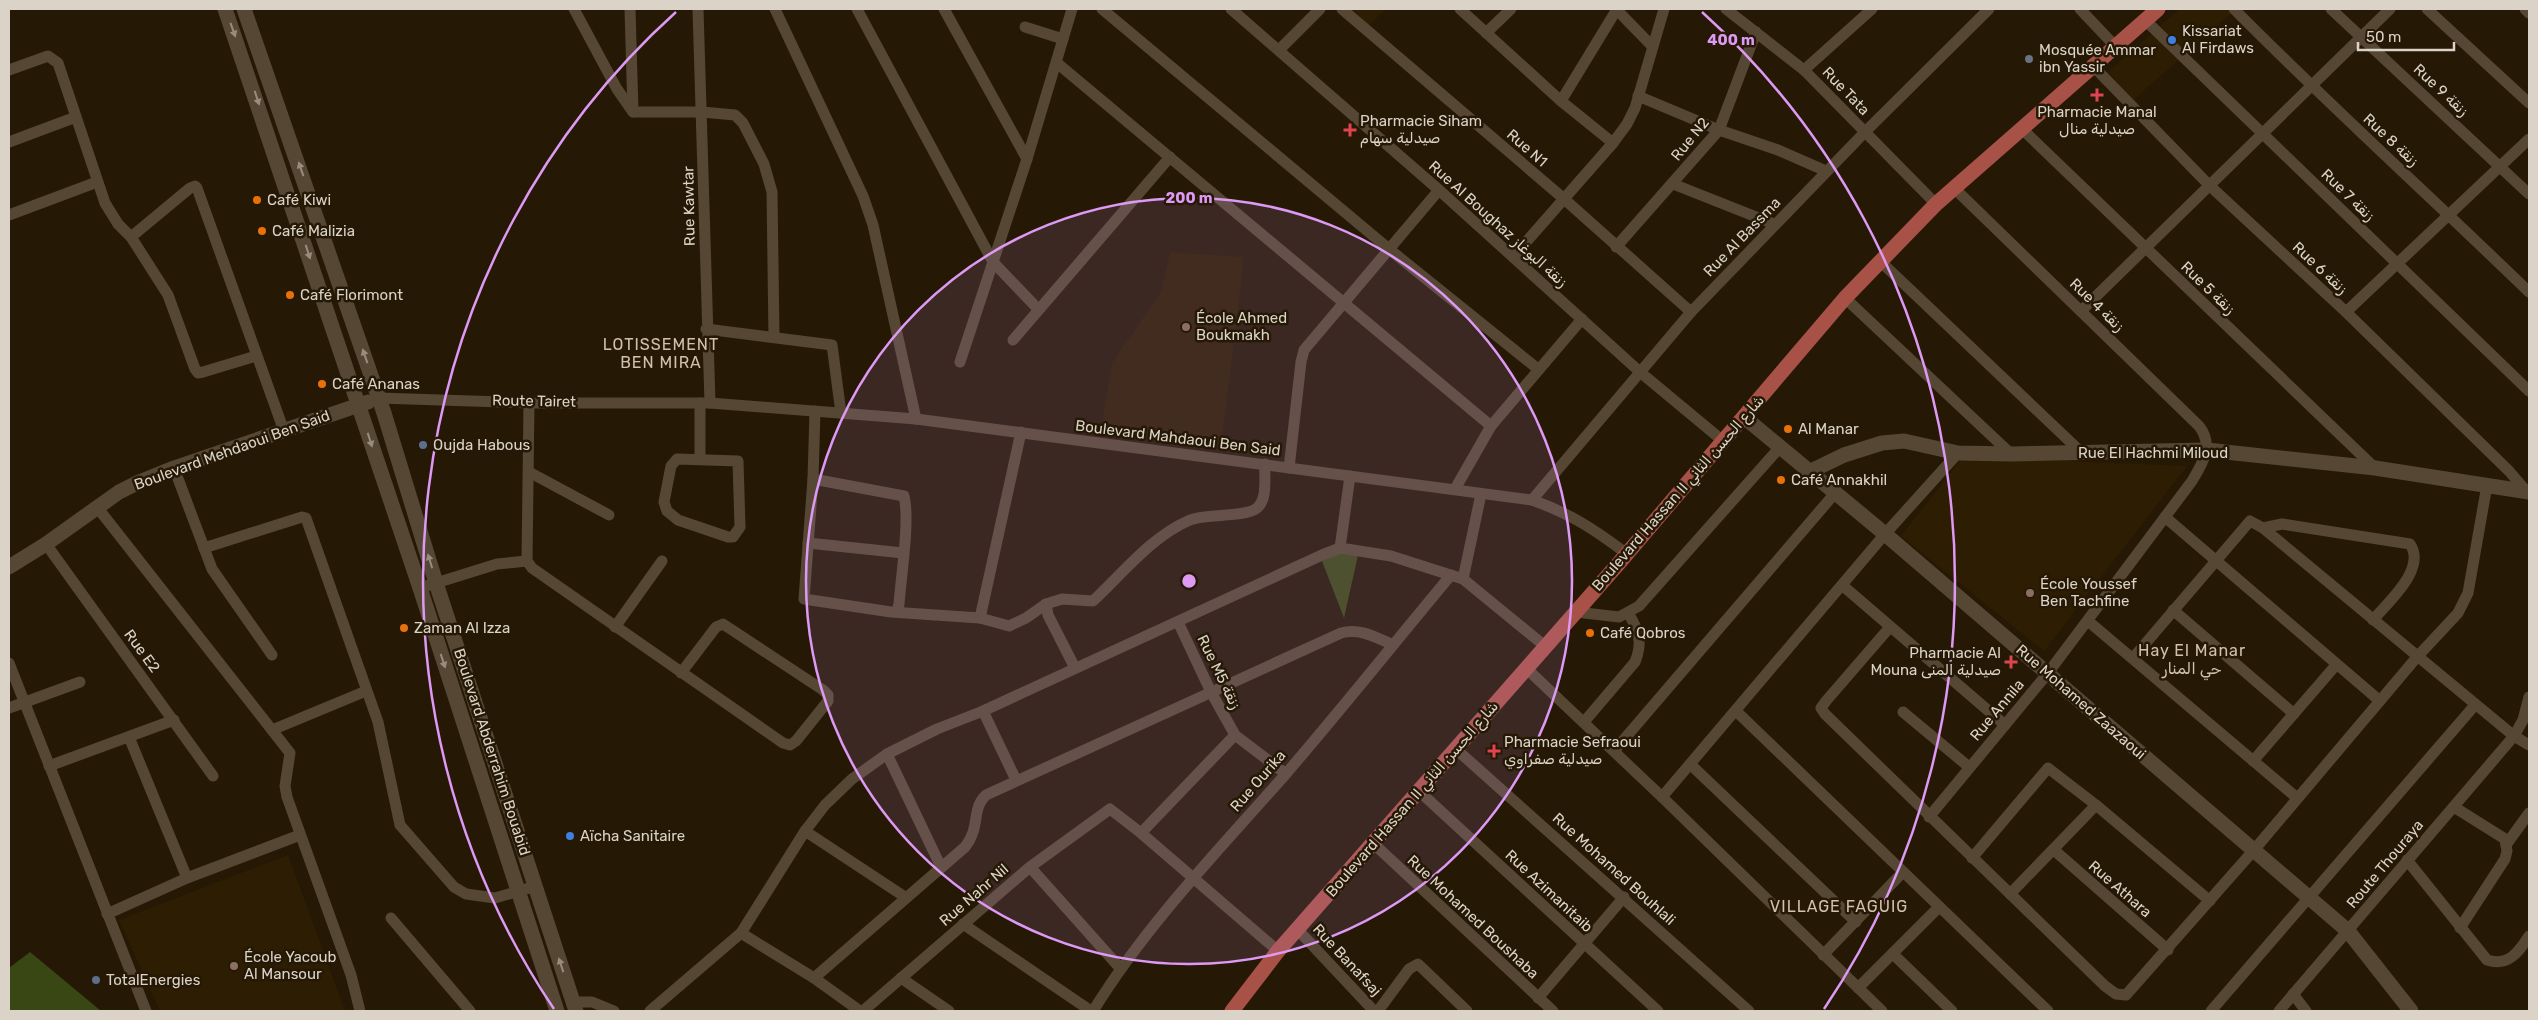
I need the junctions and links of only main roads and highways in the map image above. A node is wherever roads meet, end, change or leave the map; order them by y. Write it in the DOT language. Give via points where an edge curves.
graph roads {
  1 [pos="226,9"];
  2 [pos="244,9"];
  3 [pos="2158,9"];
  4 [pos="379,398"];
  5 [pos="359,405"];
  6 [pos="1744,417"];
  7 [pos="1811,471"];
  8 [pos="2528,492"];
  9 [pos="9,567"];
  10 [pos="575,1006"];
  11 [pos="558,1011"];
  12 [pos="1232,1011"];
  13 [pos="2411,1011"];
  1 -- 5 [label="main road, Boulevard Abderrahim Bouabid, one-way"];
  4 -- 2 [label="main road, Boulevard Abderrahim Bouabid, one-way"];
  3 -- 6 [label="main road, Boulevard Hassan II شارع الحسن الثاني" via="1936,204 1845,298"];
  4 -- 5 [label="main road, Route Tairet"];
  10 -- 4 [label="main road, Boulevard Abderrahim Bouabid, one-way" via="436,583"];
  5 -- 9 [label="main road, Boulevard Mehdaoui Ben Said" via="137,483"];
  5 -- 11 [label="main road, Boulevard Abderrahim Bouabid, one-way"];
  6 -- 7 [label="main road, Rue Mohamed Zaazaoui"];
  6 -- 12 [label="main road, Boulevard Hassan II شارع الحسن الثاني" via="1457,750 1278,951"];
  7 -- 8 [label="main road, Rue El Hachmi Miloud" via="1844,456 1904,441 1958,453 2207,450 2375,468"];
  7 -- 13 [label="main road, Rue Mohamed Zaazaoui" via="2348,931"];
}
